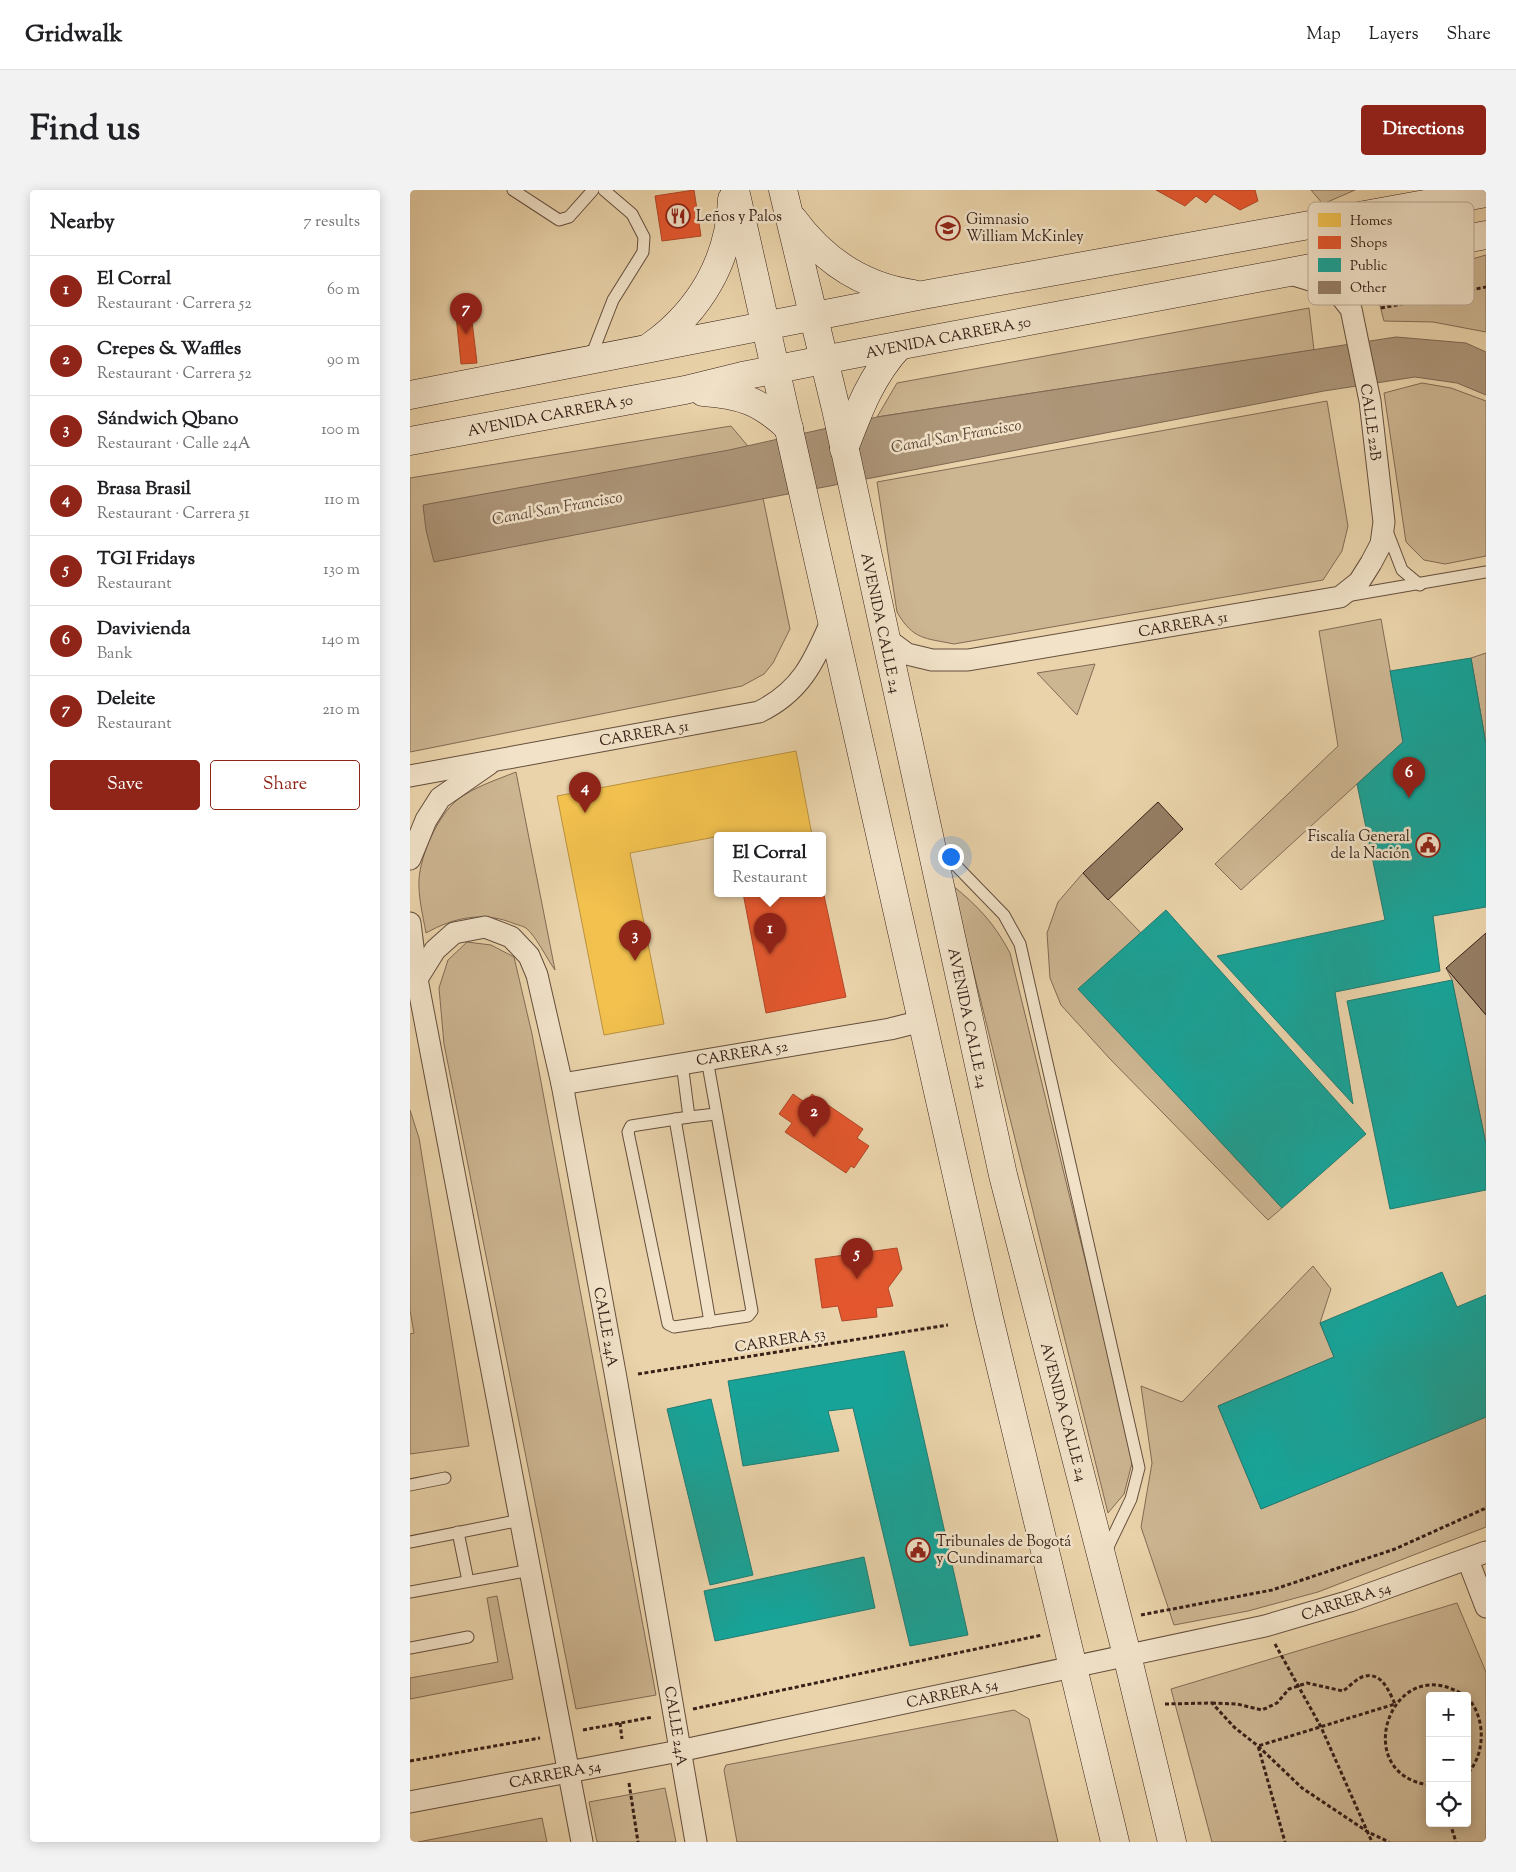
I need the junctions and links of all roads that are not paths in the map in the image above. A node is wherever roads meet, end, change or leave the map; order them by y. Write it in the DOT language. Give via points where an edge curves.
graph roads {
  1 [pos="513,190"];
  2 [pos="593,190"];
  3 [pos="604,190"];
  4 [pos="734,190"];
  5 [pos="1486,193"];
  6 [pos="786,202"];
  7 [pos="1437,202"];
  8 [pos="1308,226"];
  9 [pos="1308,268"];
  10 [pos="1287,272"];
  11 [pos="1308,280"];
  12 [pos="923,296"];
  13 [pos="1348,305"];
  14 [pos="813,317"];
  15 [pos="766,326"];
  16 [pos="899,346"];
  17 [pos="646,349"];
  18 [pos="589,360"];
  19 [pos="824,360"];
  20 [pos="776,370"];
  21 [pos="685,390"];
  22 [pos="410,395"];
  23 [pos="789,428"];
  24 [pos="410,442"];
  25 [pos="844,450"];
  26 [pos="1384,522"];
  27 [pos="1486,572"];
  28 [pos="1420,584"];
  29 [pos="1340,597"];
  30 [pos="832,620"];
  31 [pos="884,637"];
  32 [pos="495,760"];
  33 [pos="410,776"];
  34 [pos="928,836"];
  35 [pos="410,859"];
  36 [pos="410,924"];
  37 [pos="417,979"];
  38 [pos="922,1021"];
  39 [pos="707,1058"];
  40 [pos="682,1063"];
  41 [pos="562,1084"];
  42 [pos="716,1114"];
  43 [pos="689,1117"];
  44 [pos="674,1119"];
  45 [pos="710,1322"];
  46 [pos="445,1478"];
  47 [pos="410,1485"];
  48 [pos="521,1520"];
  49 [pos="458,1532"];
  50 [pos="410,1542"];
  51 [pos="1477,1556"];
  52 [pos="1102,1559"];
  53 [pos="531,1570"];
  54 [pos="468,1581"];
  55 [pos="410,1592"];
  56 [pos="1486,1607"];
  57 [pos="468,1637"];
  58 [pos="410,1648"];
  59 [pos="1127,1655"];
  60 [pos="1073,1666"];
  61 [pos="679,1751"];
  62 [pos="570,1772"];
  63 [pos="410,1802"];
  64 [pos="582,1842"];
  65 [pos="696,1842"];
  66 [pos="1115,1842"];
  67 [pos="1172,1842"];
  1 -- 2 [label="lane" via="559,220 569,217"];
  3 -- 18 [label="lane" via="632,214 644,237 643,252 613,300"];
  4 -- 15 [label="main road"];
  4 -- 17 [label="main road" via="722,254 710,283 683,320"];
  5 -- 7 [label="main road"];
  6 -- 12 [label="main road" via="820,251 840,266 880,286"];
  6 -- 14 [label="main road, AVENIDA CALLE 24"];
  8 -- 12 [label="main road"];
  9 -- 10 [label="main road, AVENIDA CARRERA 50"];
  10 -- 11 [label="street, CALLE 22B"];
  10 -- 16 [label="main road, AVENIDA CARRERA 50"];
  12 -- 14 [label="main road"];
  13 -- 26 [label="street, CALLE 22B" via="1357,331 1370,401"];
  14 -- 15 [label="main road"];
  14 -- 19 [label="main road, AVENIDA CALLE 24"];
  15 -- 17 [label="main road"];
  15 -- 20 [label="main road"];
  16 -- 19 [label="main road, AVENIDA CARRERA 50"];
  16 -- 25 [label="main road" via="877,372"];
  17 -- 18 [label="main road"];
  18 -- 22 [label="main road"];
  19 -- 20 [label="main road, AVENIDA CARRERA 50"];
  19 -- 25 [label="main road, AVENIDA CALLE 24"];
  20 -- 21 [label="main road, AVENIDA CARRERA 50"];
  20 -- 23 [label="main road"];
  21 -- 23 [label="main road" via="740,396 756,402"];
  21 -- 24 [label="main road, AVENIDA CARRERA 50"];
  23 -- 30 [label="main road"];
  25 -- 31 [label="main road, AVENIDA CALLE 24"];
  26 -- 28 [label="lane" via="1402,570"];
  26 -- 29 [label="street, CALLE 22B" via="1380,544 1371,563 1358,582"];
  27 -- 28 [label="lane, CARRERA 51"];
  28 -- 29 [label="lane, CARRERA 51"];
  29 -- 31 [label="street, CARRERA 51" via="968,660 932,660 906,654"];
  30 -- 32 [label="street, CARRERA 51" via="811,667 790,693 759,712"];
  30 -- 38 [label="main road"];
  31 -- 34 [label="main road, AVENIDA CALLE 24"];
  32 -- 33 [label="street, CARRERA 51"];
  32 -- 35 [label="street" via="440,798 426,820"];
  34 -- 52 [label="main road, AVENIDA CALLE 24" via="1002,1175"];
  34 -- 52 [label="lane" via="1004,915 1020,944 1139,1468 1131,1499"];
  36 -- 37 [label="street"];
  37 -- 41 [label="street, CALLE 24A" via="435,950 454,933 485,927 511,938 529,956 538,976"];
  37 -- 48 [label="street"];
  38 -- 39 [label="street, CARRERA 52"];
  38 -- 60 [label="main road"];
  39 -- 40 [label="street, CARRERA 52"];
  39 -- 42 [label="lane"];
  40 -- 41 [label="street, CARRERA 52"];
  40 -- 43 [label="lane"];
  41 -- 61 [label="street, CALLE 24A"];
  42 -- 43 [label="lane"];
  42 -- 45 [label="lane" via="752,1311 748,1316"];
  43 -- 44 [label="lane"];
  44 -- 45 [label="lane"];
  44 -- 45 [label="lane" via="631,1126 628,1132 668,1324 674,1327"];
  46 -- 47 [label="lane"];
  48 -- 49 [label="lane"];
  48 -- 53 [label="street"];
  49 -- 50 [label="lane"];
  49 -- 54 [label="lane"];
  51 -- 56 [label="street"];
  51 -- 59 [label="street, CARRERA 54" via="1350,1601 1265,1626"];
  52 -- 59 [label="main road, AVENIDA CALLE 24"];
  53 -- 54 [label="lane"];
  53 -- 62 [label="street"];
  54 -- 55 [label="lane"];
  57 -- 58 [label="lane"];
  59 -- 60 [label="street, CARRERA 54"];
  59 -- 67 [label="main road, AVENIDA CALLE 24"];
  60 -- 61 [label="street, CARRERA 54"];
  60 -- 66 [label="main road"];
  61 -- 62 [label="street, CARRERA 54"];
  61 -- 65 [label="street, CALLE 24A"];
  62 -- 63 [label="street, CARRERA 54"];
  62 -- 64 [label="street"];
}
